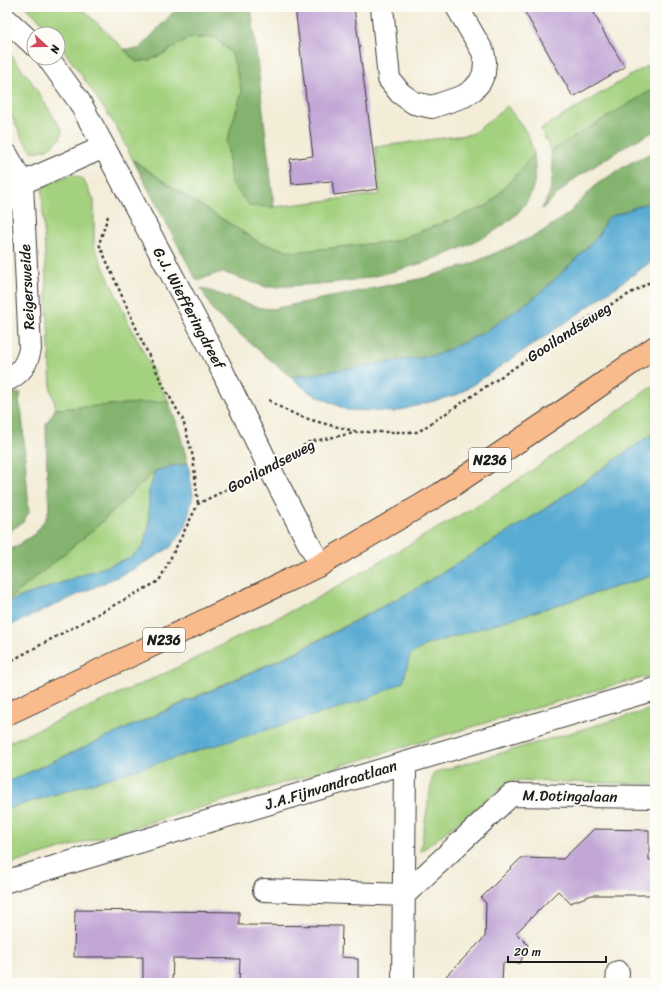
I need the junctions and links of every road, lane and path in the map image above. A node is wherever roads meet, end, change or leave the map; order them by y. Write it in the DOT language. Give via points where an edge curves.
graph roads {
  1 [pos="382,7"];
  2 [pos="457,7"];
  3 [pos="7,20"];
  4 [pos="26,38"];
  5 [pos="54,66"];
  6 [pos="104,146"];
  7 [pos="7,155"];
  8 [pos="22,183"];
  9 [pos="109,216"];
  10 [pos="655,278"];
  11 [pos="655,347"];
  12 [pos="7,380"];
  13 [pos="265,397"];
  14 [pos="359,432"];
  15 [pos="269,467"];
  16 [pos="198,504"];
  17 [pos="320,565"];
  18 [pos="7,663"];
  19 [pos="655,689"];
  20 [pos="7,714"];
  21 [pos="405,763"];
  22 [pos="655,797"];
  23 [pos="7,881"];
  24 [pos="264,890"];
  25 [pos="404,895"];
  26 [pos="403,983"];
  1 -- 2 [label="street" via="389,79 400,93 414,103 432,107 464,96 473,90 484,72 483,52"];
  3 -- 4 [label="street"];
  5 -- 6 [label="street, G.J. Wiefferingdreef" via="79,101"];
  6 -- 8 [label="street"];
  6 -- 15 [label="street, G.J. Wiefferingdreef" via="218,362"];
  7 -- 8 [label="street, Reigersweide"];
  8 -- 12 [label="street, Reigersweide" via="30,349 23,368"];
  9 -- 16 [label="path" via="99,244 141,339 183,420 193,457"];
  10 -- 14 [label="path, Gooilandseweg" via="598,312 418,432"];
  11 -- 17 [label="main road, N236" via="440,494"];
  13 -- 14 [label="path" via="277,406 307,419"];
  14 -- 15 [label="path, Gooilandseweg" via="309,442"];
  15 -- 16 [label="path, Gooilandseweg"];
  15 -- 17 [label="street, G.J. Wiefferingdreef"];
  16 -- 18 [label="path" via="159,581"];
  17 -- 20 [label="main road, N236"];
  19 -- 21 [label="street, J.A.Fijnvandraatlaan"];
  21 -- 23 [label="street, J.A.Fijnvandraatlaan"];
  21 -- 25 [label="street"];
  22 -- 25 [label="street, M.Dotingalaan" via="511,795"];
  24 -- 25 [label="street"];
  25 -- 26 [label="street"];
}
